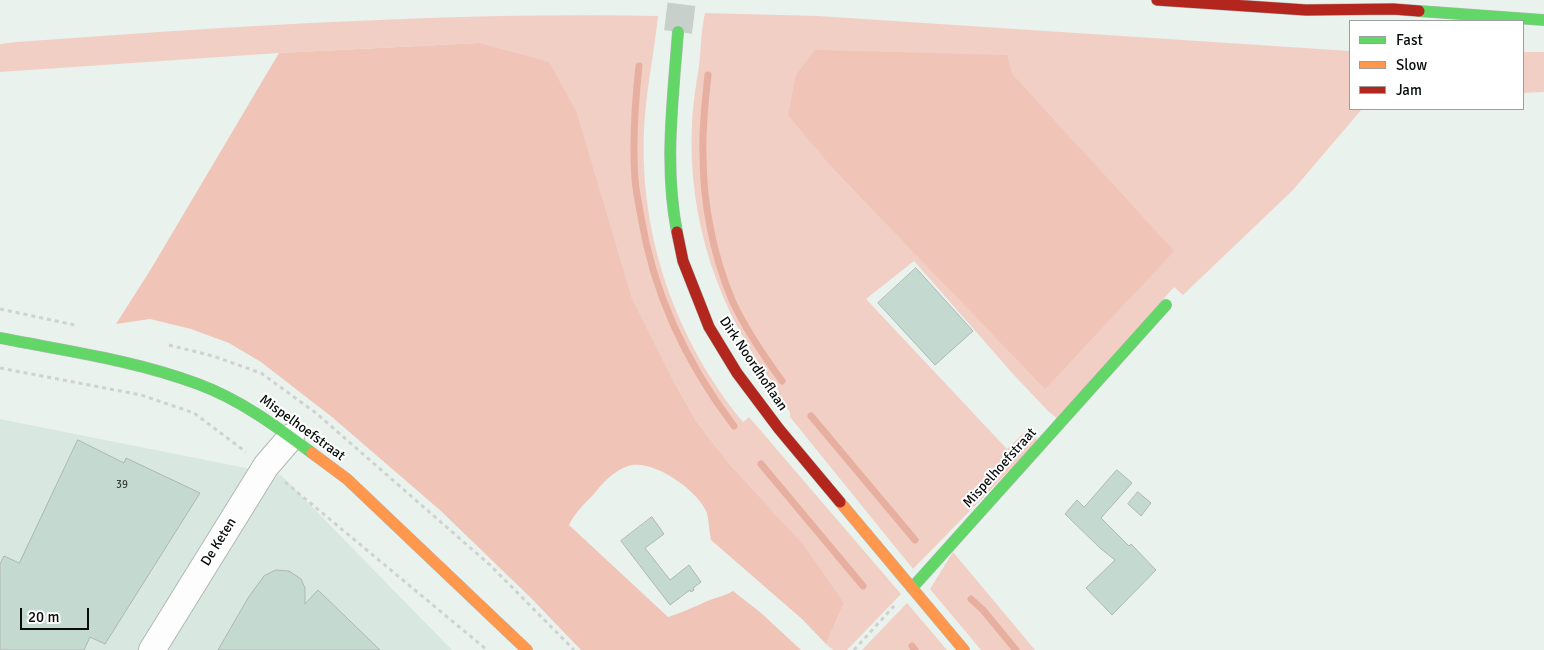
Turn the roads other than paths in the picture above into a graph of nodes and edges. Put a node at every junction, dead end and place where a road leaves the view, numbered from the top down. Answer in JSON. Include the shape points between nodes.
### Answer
{"nodes":[{"id":1,"x":1157,"y":0,"type":"edge"},
{"id":2,"x":1449,"y":2,"type":"dead end"},
{"id":3,"x":1393,"y":9,"type":"junction"},
{"id":4,"x":1544,"y":20,"type":"edge"},
{"id":5,"x":678,"y":32,"type":"tunnel mouth"},
{"id":6,"x":1166,"y":305,"type":"dead end"},
{"id":7,"x":0,"y":338,"type":"edge"},
{"id":8,"x":291,"y":437,"type":"junction"},
{"id":9,"x":912,"y":588,"type":"junction"},
{"id":10,"x":152,"y":650,"type":"edge"},
{"id":11,"x":527,"y":650,"type":"edge"},
{"id":12,"x":964,"y":650,"type":"edge"}],
"edges":[{"from":1,"to":3,"type":"main road","via":[[1306,10]]},
{"from":2,"to":3,"type":"main road"},
{"from":3,"to":4,"type":"main road"},
{"from":5,"to":9,"type":"main road","name":"Dirk Noordhoflaan","via":[[670,150],[673,210],[683,262],[709,327],[780,429]]},
{"from":6,"to":9,"type":"main road","name":"Mispelhoefstraat"},
{"from":7,"to":8,"type":"main road","name":"Mispelhoefstraat","via":[[149,367],[199,384],[244,405]]},
{"from":8,"to":10,"type":"street","name":"De Keten","via":[[266,466]]},
{"from":8,"to":11,"type":"main road","name":"Mispelhoefstraat","via":[[347,479]]},
{"from":9,"to":12,"type":"main road","name":"Dirk Noordhoflaan"}]}
